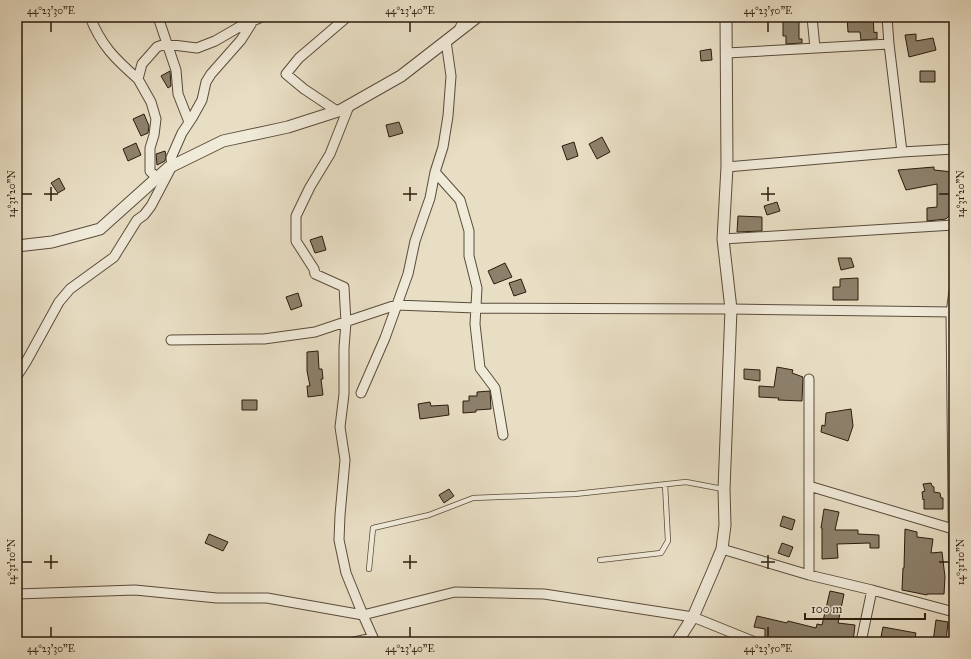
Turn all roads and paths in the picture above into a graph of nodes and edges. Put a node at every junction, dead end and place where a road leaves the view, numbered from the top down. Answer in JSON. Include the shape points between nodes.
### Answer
{"nodes":[{"id":1,"x":90,"y":17,"type":"edge"},
{"id":2,"x":158,"y":17,"type":"edge"},
{"id":3,"x":262,"y":17,"type":"edge"},
{"id":4,"x":347,"y":17,"type":"edge"},
{"id":5,"x":465,"y":17,"type":"edge"},
{"id":6,"x":477,"y":17,"type":"edge"},
{"id":7,"x":726,"y":17,"type":"edge"},
{"id":8,"x":812,"y":17,"type":"edge"},
{"id":9,"x":887,"y":17,"type":"edge"},
{"id":10,"x":253,"y":21,"type":"junction"},
{"id":11,"x":459,"y":30,"type":"junction"},
{"id":12,"x":446,"y":41,"type":"junction"},
{"id":13,"x":889,"y":44,"type":"junction"},
{"id":14,"x":167,"y":45,"type":"junction"},
{"id":15,"x":815,"y":48,"type":"junction"},
{"id":16,"x":727,"y":53,"type":"junction"},
{"id":17,"x":138,"y":79,"type":"junction"},
{"id":18,"x":349,"y":106,"type":"junction"},
{"id":19,"x":337,"y":111,"type":"junction"},
{"id":20,"x":189,"y":122,"type":"junction"},
{"id":21,"x":954,"y":149,"type":"edge"},
{"id":22,"x":902,"y":152,"type":"junction"},
{"id":23,"x":172,"y":166,"type":"junction"},
{"id":24,"x":727,"y":168,"type":"junction"},
{"id":25,"x":435,"y":172,"type":"junction"},
{"id":26,"x":157,"y":178,"type":"junction"},
{"id":27,"x":954,"y":225,"type":"edge"},
{"id":28,"x":723,"y":239,"type":"junction"},
{"id":29,"x":17,"y":246,"type":"edge"},
{"id":30,"x":954,"y":291,"type":"edge"},
{"id":31,"x":396,"y":305,"type":"junction"},
{"id":32,"x":476,"y":308,"type":"junction"},
{"id":33,"x":731,"y":309,"type":"junction"},
{"id":34,"x":953,"y":313,"type":"edge"},
{"id":35,"x":346,"y":322,"type":"junction"},
{"id":36,"x":170,"y":340,"type":"dead end"},
{"id":37,"x":17,"y":376,"type":"edge"},
{"id":38,"x":809,"y":379,"type":"dead end"},
{"id":39,"x":361,"y":393,"type":"dead end"},
{"id":40,"x":503,"y":435,"type":"dead end"},
{"id":41,"x":665,"y":484,"type":"junction"},
{"id":42,"x":809,"y":486,"type":"junction"},
{"id":43,"x":724,"y":489,"type":"junction"},
{"id":44,"x":953,"y":529,"type":"junction"},
{"id":45,"x":722,"y":549,"type":"junction"},
{"id":46,"x":600,"y":560,"type":"dead end"},
{"id":47,"x":369,"y":569,"type":"dead end"},
{"id":48,"x":808,"y":575,"type":"junction"},
{"id":49,"x":872,"y":590,"type":"junction"},
{"id":50,"x":954,"y":590,"type":"edge"},
{"id":51,"x":17,"y":594,"type":"edge"},
{"id":52,"x":954,"y":612,"type":"edge"},
{"id":53,"x":363,"y":615,"type":"junction"},
{"id":54,"x":693,"y":617,"type":"junction"},
{"id":55,"x":374,"y":640,"type":"edge"},
{"id":56,"x":354,"y":642,"type":"edge"},
{"id":57,"x":677,"y":642,"type":"edge"},
{"id":58,"x":755,"y":642,"type":"edge"},
{"id":59,"x":861,"y":642,"type":"edge"}],
"edges":[{"from":1,"to":17,"type":"street","via":[[102,43],[118,62]]},
{"from":2,"to":14,"type":"street"},
{"from":3,"to":10,"type":"street"},
{"from":4,"to":19,"type":"street","via":[[299,58],[286,74]]},
{"from":5,"to":11,"type":"street"},
{"from":6,"to":11,"type":"street"},
{"from":7,"to":16,"type":"street"},
{"from":8,"to":15,"type":"street"},
{"from":9,"to":13,"type":"street"},
{"from":10,"to":14,"type":"street","via":[[197,48]]},
{"from":10,"to":20,"type":"street","via":[[241,40],[211,74],[206,82],[202,100]]},
{"from":11,"to":12,"type":"street"},
{"from":12,"to":18,"type":"street","via":[[400,76]]},
{"from":12,"to":25,"type":"street","via":[[451,76],[448,116],[443,147]]},
{"from":13,"to":15,"type":"street"},
{"from":13,"to":22,"type":"street"},
{"from":14,"to":17,"type":"street","via":[[157,47],[149,55],[142,64]]},
{"from":14,"to":20,"type":"street","via":[[176,70],[178,94]]},
{"from":15,"to":16,"type":"street"},
{"from":16,"to":24,"type":"street"},
{"from":17,"to":26,"type":"street","via":[[151,102],[156,119],[150,148],[150,170]]},
{"from":18,"to":19,"type":"street"},
{"from":18,"to":35,"type":"street","via":[[330,154],[296,216],[296,241],[315,274],[344,287]]},
{"from":19,"to":23,"type":"street","via":[[288,127],[223,141]]},
{"from":20,"to":23,"type":"street","via":[[171,158]]},
{"from":21,"to":22,"type":"street"},
{"from":22,"to":24,"type":"street"},
{"from":23,"to":26,"type":"street"},
{"from":23,"to":37,"type":"street","via":[[150,206],[137,220],[114,257],[70,289],[59,302]]},
{"from":24,"to":28,"type":"street"},
{"from":25,"to":31,"type":"street","via":[[408,274]]},
{"from":25,"to":32,"type":"street","via":[[460,200],[462,206],[469,232],[469,256],[477,288]]},
{"from":26,"to":29,"type":"street","via":[[100,229],[52,242]]},
{"from":27,"to":28,"type":"street"},
{"from":28,"to":33,"type":"street"},
{"from":30,"to":34,"type":"street"},
{"from":31,"to":32,"type":"street"},
{"from":31,"to":35,"type":"street"},
{"from":31,"to":39,"type":"street"},
{"from":32,"to":33,"type":"street"},
{"from":32,"to":40,"type":"street","via":[[475,324],[480,368],[495,388]]},
{"from":33,"to":34,"type":"street"},
{"from":33,"to":43,"type":"street"},
{"from":34,"to":44,"type":"street"},
{"from":35,"to":36,"type":"street","via":[[315,332],[264,339]]},
{"from":35,"to":53,"type":"street","via":[[344,394],[340,427],[345,460],[339,540],[346,573]]},
{"from":38,"to":42,"type":"street"},
{"from":41,"to":43,"type":"lane","via":[[686,482]]},
{"from":41,"to":46,"type":"lane","via":[[668,541],[661,553]]},
{"from":41,"to":47,"type":"lane","via":[[575,494],[473,498],[429,515],[373,528]]},
{"from":42,"to":44,"type":"street"},
{"from":42,"to":48,"type":"street"},
{"from":43,"to":45,"type":"street","via":[[725,525]]},
{"from":44,"to":50,"type":"street"},
{"from":45,"to":48,"type":"street"},
{"from":45,"to":54,"type":"street"},
{"from":48,"to":49,"type":"street"},
{"from":49,"to":52,"type":"street"},
{"from":49,"to":59,"type":"street"},
{"from":51,"to":53,"type":"street","via":[[134,590],[217,598],[267,598]]},
{"from":53,"to":54,"type":"street","via":[[455,592],[544,594]]},
{"from":53,"to":55,"type":"street"},
{"from":54,"to":57,"type":"street"},
{"from":54,"to":58,"type":"street"},
{"from":55,"to":56,"type":"street"}]}
